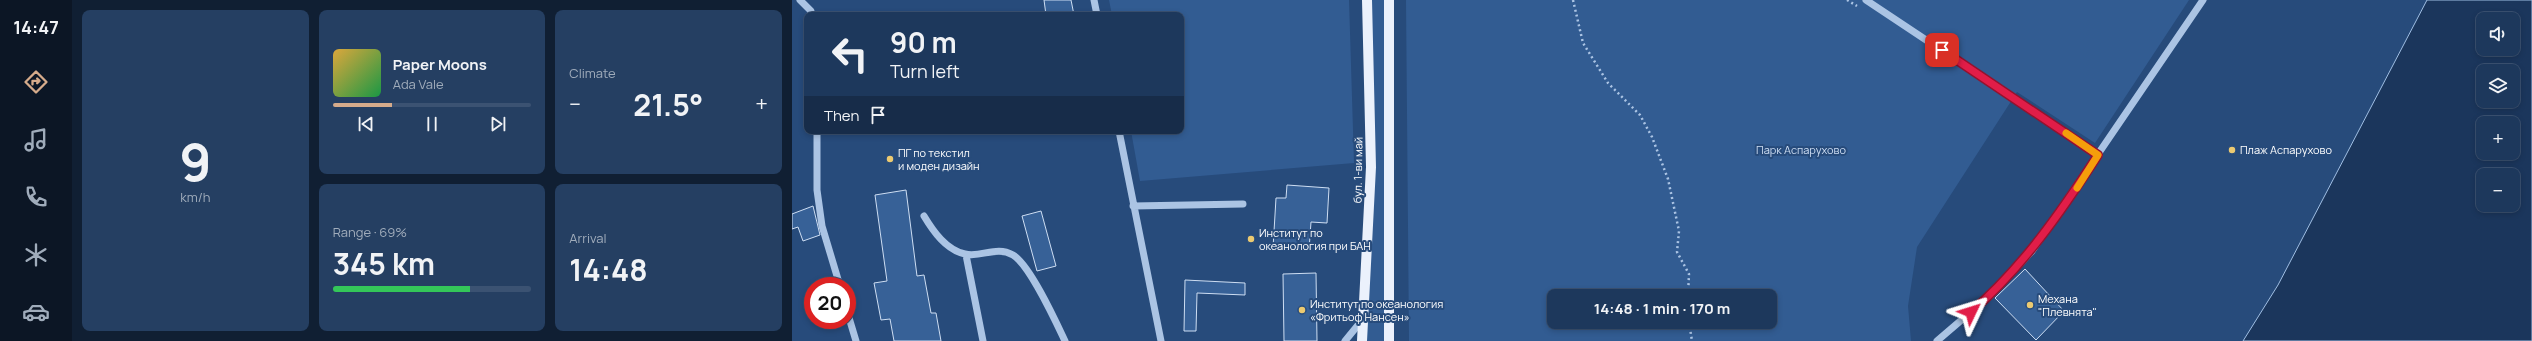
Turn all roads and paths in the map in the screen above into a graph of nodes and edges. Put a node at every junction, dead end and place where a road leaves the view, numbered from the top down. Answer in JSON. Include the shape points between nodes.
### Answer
{"nodes":[{"id":1,"x":800,"y":0,"type":"edge"},
{"id":2,"x":1094,"y":0,"type":"edge"},
{"id":3,"x":1367,"y":0,"type":"edge"},
{"id":4,"x":1389,"y":0,"type":"edge"},
{"id":5,"x":1573,"y":0,"type":"edge"},
{"id":6,"x":1866,"y":0,"type":"edge"},
{"id":7,"x":2203,"y":0,"type":"edge"},
{"id":8,"x":811,"y":12,"type":"edge"},
{"id":9,"x":1096,"y":12,"type":"edge"},
{"id":10,"x":817,"y":134,"type":"edge"},
{"id":11,"x":1120,"y":134,"type":"edge"},
{"id":12,"x":2098,"y":155,"type":"junction"},
{"id":13,"x":1243,"y":204,"type":"dead end"},
{"id":14,"x":1133,"y":206,"type":"junction"},
{"id":15,"x":924,"y":216,"type":"dead end"},
{"id":16,"x":966,"y":254,"type":"junction"},
{"id":17,"x":837,"y":277,"type":"edge"},
{"id":18,"x":1688,"y":289,"type":"edge"},
{"id":19,"x":1363,"y":319,"type":"junction"},
{"id":20,"x":852,"y":329,"type":"edge"},
{"id":21,"x":1690,"y":329,"type":"edge"},
{"id":22,"x":856,"y":341,"type":"edge"},
{"id":23,"x":983,"y":341,"type":"edge"},
{"id":24,"x":1065,"y":341,"type":"edge"},
{"id":25,"x":1161,"y":341,"type":"edge"},
{"id":26,"x":1345,"y":341,"type":"edge"},
{"id":27,"x":1362,"y":341,"type":"edge"},
{"id":28,"x":1389,"y":341,"type":"edge"},
{"id":29,"x":1692,"y":341,"type":"edge"},
{"id":30,"x":1937,"y":341,"type":"edge"}],
"edges":[{"from":1,"to":8,"type":"lane"},
{"from":2,"to":9,"type":"lane"},
{"from":3,"to":19,"type":"main road","name":"бул. 1-ви май","via":[[1371,167]]},
{"from":4,"to":28,"type":"main road"},
{"from":5,"to":18,"type":"path","via":[[1583,43],[1608,83],[1640,115],[1652,137],[1668,179],[1679,231],[1677,252],[1689,274]]},
{"from":6,"to":12,"type":"lane"},
{"from":7,"to":12,"type":"lane"},
{"from":10,"to":17,"type":"lane","via":[[817,190],[822,226]]},
{"from":11,"to":14,"type":"lane"},
{"from":12,"to":30,"type":"lane","via":[[2032,251],[1994,293]]},
{"from":13,"to":14,"type":"lane"},
{"from":14,"to":25,"type":"lane"},
{"from":15,"to":16,"type":"lane","via":[[943,242]]},
{"from":16,"to":23,"type":"lane"},
{"from":16,"to":24,"type":"lane","via":[[997,250],[1013,254],[1024,265]]},
{"from":19,"to":26,"type":"lane"},
{"from":19,"to":27,"type":"main road","name":"бул. 1-ви май"},
{"from":20,"to":22,"type":"lane"},
{"from":21,"to":29,"type":"path"}]}
